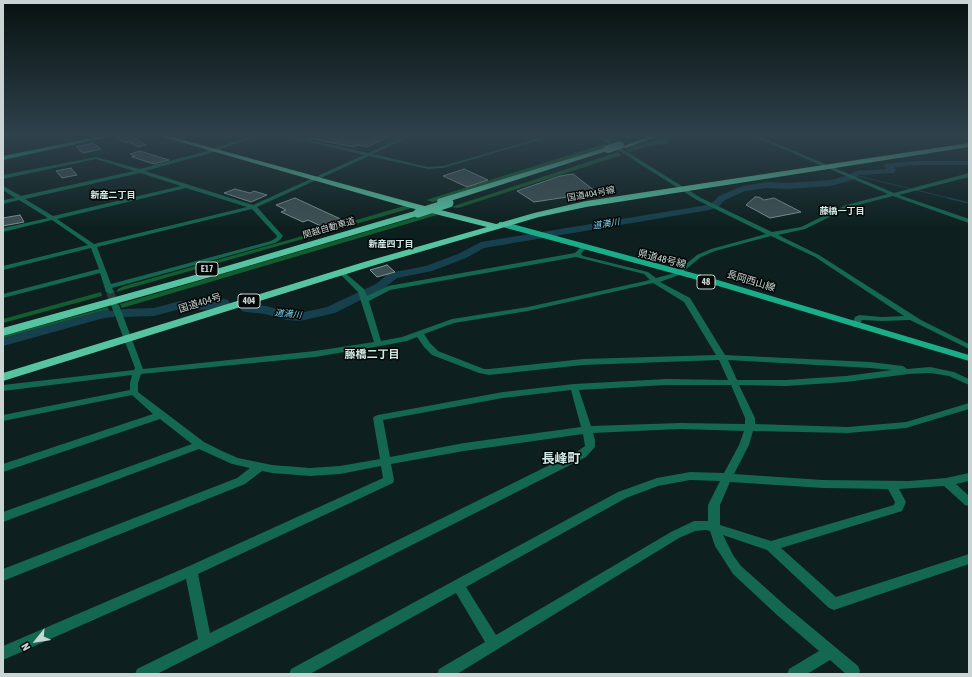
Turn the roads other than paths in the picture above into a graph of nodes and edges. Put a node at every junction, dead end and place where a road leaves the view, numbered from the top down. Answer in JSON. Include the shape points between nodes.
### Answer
{"nodes":[{"id":1,"x":54,"y":167,"type":"edge"},
{"id":2,"x":125,"y":167,"type":"edge"},
{"id":3,"x":155,"y":167,"type":"edge"},
{"id":4,"x":280,"y":167,"type":"edge"},
{"id":5,"x":342,"y":167,"type":"edge"},
{"id":6,"x":416,"y":167,"type":"edge"},
{"id":7,"x":443,"y":167,"type":"edge"},
{"id":8,"x":557,"y":167,"type":"edge"},
{"id":9,"x":647,"y":167,"type":"edge"},
{"id":10,"x":824,"y":167,"type":"edge"},
{"id":11,"x":836,"y":167,"type":"edge"},
{"id":12,"x":827,"y":168,"type":"junction"},
{"id":13,"x":140,"y":171,"type":"junction"},
{"id":14,"x":969,"y":175,"type":"edge"},
{"id":15,"x":3,"y":177,"type":"edge"},
{"id":16,"x":318,"y":177,"type":"junction"},
{"id":17,"x":187,"y":186,"type":"junction"},
{"id":18,"x":3,"y":188,"type":"edge"},
{"id":19,"x":682,"y":189,"type":"junction"},
{"id":20,"x":891,"y":195,"type":"junction"},
{"id":21,"x":21,"y":198,"type":"junction"},
{"id":22,"x":3,"y":202,"type":"edge"},
{"id":23,"x":253,"y":207,"type":"junction"},
{"id":24,"x":415,"y":212,"type":"junction"},
{"id":25,"x":452,"y":215,"type":"junction"},
{"id":26,"x":54,"y":219,"type":"junction"},
{"id":27,"x":969,"y":221,"type":"edge"},
{"id":28,"x":499,"y":225,"type":"junction"},
{"id":29,"x":3,"y":230,"type":"edge"},
{"id":30,"x":772,"y":234,"type":"junction"},
{"id":31,"x":444,"y":242,"type":"junction"},
{"id":32,"x":93,"y":246,"type":"junction"},
{"id":33,"x":579,"y":252,"type":"junction"},
{"id":34,"x":3,"y":268,"type":"edge"},
{"id":35,"x":102,"y":270,"type":"junction"},
{"id":36,"x":342,"y":273,"type":"junction"},
{"id":37,"x":678,"y":273,"type":"junction"},
{"id":38,"x":654,"y":281,"type":"junction"},
{"id":39,"x":3,"y":296,"type":"edge"},
{"id":40,"x":366,"y":300,"type":"junction"},
{"id":41,"x":115,"y":305,"type":"tunnel mouth"},
{"id":42,"x":911,"y":318,"type":"junction"},
{"id":43,"x":856,"y":325,"type":"junction"},
{"id":44,"x":3,"y":326,"type":"edge"},
{"id":45,"x":3,"y":332,"type":"edge"},
{"id":46,"x":419,"y":333,"type":"junction"},
{"id":47,"x":127,"y":339,"type":"junction"},
{"id":48,"x":915,"y":343,"type":"junction"},
{"id":49,"x":378,"y":344,"type":"junction"},
{"id":50,"x":969,"y":347,"type":"edge"},
{"id":51,"x":722,"y":357,"type":"junction"},
{"id":52,"x":969,"y":358,"type":"edge"},
{"id":53,"x":909,"y":371,"type":"junction"},
{"id":54,"x":138,"y":372,"type":"junction"},
{"id":55,"x":3,"y":377,"type":"edge"},
{"id":56,"x":969,"y":382,"type":"edge"},
{"id":57,"x":735,"y":383,"type":"junction"},
{"id":58,"x":574,"y":387,"type":"junction"},
{"id":59,"x":3,"y":388,"type":"edge"},
{"id":60,"x":134,"y":392,"type":"junction"},
{"id":61,"x":969,"y":406,"type":"edge"},
{"id":62,"x":160,"y":415,"type":"junction"},
{"id":63,"x":3,"y":418,"type":"edge"},
{"id":64,"x":750,"y":426,"type":"junction"},
{"id":65,"x":588,"y":430,"type":"junction"},
{"id":66,"x":200,"y":445,"type":"junction"},
{"id":67,"x":386,"y":463,"type":"junction"},
{"id":68,"x":258,"y":467,"type":"junction"},
{"id":69,"x":3,"y":468,"type":"edge"},
{"id":70,"x":969,"y":477,"type":"edge"},
{"id":71,"x":726,"y":478,"type":"junction"},
{"id":72,"x":946,"y":482,"type":"junction"},
{"id":73,"x":891,"y":485,"type":"junction"},
{"id":74,"x":969,"y":502,"type":"edge"},
{"id":75,"x":3,"y":517,"type":"edge"},
{"id":76,"x":714,"y":527,"type":"junction"},
{"id":77,"x":771,"y":546,"type":"junction"},
{"id":78,"x":969,"y":559,"type":"edge"},
{"id":79,"x":191,"y":570,"type":"junction"},
{"id":80,"x":3,"y":574,"type":"edge"},
{"id":81,"x":458,"y":585,"type":"junction"},
{"id":82,"x":205,"y":643,"type":"junction"},
{"id":83,"x":494,"y":644,"type":"junction"},
{"id":84,"x":830,"y":652,"type":"junction"},
{"id":85,"x":3,"y":653,"type":"edge"},
{"id":86,"x":853,"y":671,"type":"dead end"},
{"id":87,"x":142,"y":674,"type":"edge"},
{"id":88,"x":296,"y":674,"type":"edge"},
{"id":89,"x":444,"y":674,"type":"edge"},
{"id":90,"x":794,"y":674,"type":"edge"}],
"edges":[{"from":1,"to":15,"type":"street"},
{"from":2,"to":13,"type":"street"},
{"from":3,"to":13,"type":"street"},
{"from":4,"to":16,"type":"highway","name":"国道404号線","number":"404"},
{"from":5,"to":16,"type":"street"},
{"from":6,"to":7,"type":"street"},
{"from":8,"to":24,"type":"highway","name":"関越自動車道","number":"E17","bridge":true},
{"from":9,"to":19,"type":"street"},
{"from":10,"to":12,"type":"street"},
{"from":11,"to":12,"type":"highway","name":"国道404号線","number":"404"},
{"from":12,"to":19,"type":"highway","name":"国道404号線","number":"404"},
{"from":12,"to":20,"type":"street"},
{"from":13,"to":17,"type":"street"},
{"from":13,"to":21,"type":"street"},
{"from":14,"to":20,"type":"street"},
{"from":16,"to":23,"type":"street"},
{"from":16,"to":25,"type":"highway","name":"国道404号線","number":"404"},
{"from":16,"to":28,"type":"highway","name":"国道404号線","number":"404"},
{"from":17,"to":23,"type":"street"},
{"from":17,"to":26,"type":"street"},
{"from":18,"to":21,"type":"street"},
{"from":19,"to":28,"type":"highway","name":"国道404号線","number":"404","via":[[586,204]]},
{"from":19,"to":30,"type":"street"},
{"from":20,"to":27,"type":"street"},
{"from":20,"to":30,"type":"street","via":[[848,206],[803,228]]},
{"from":21,"to":22,"type":"street"},
{"from":21,"to":26,"type":"street"},
{"from":23,"to":32,"type":"street"},
{"from":23,"to":35,"type":"street","via":[[278,233],[278,239],[110,290]]},
{"from":24,"to":44,"type":"highway","name":"関越自動車道","number":"E17"},
{"from":24,"to":45,"type":"highway","name":"関越自動車道","number":"E17","via":[[217,272]]},
{"from":25,"to":28,"type":"highway","name":"国道404号線","number":"404"},
{"from":25,"to":31,"type":"highway","via":[[462,220],[466,227],[462,233]]},
{"from":26,"to":29,"type":"street"},
{"from":26,"to":32,"type":"street"},
{"from":28,"to":31,"type":"highway","name":"国道404号","number":"404"},
{"from":28,"to":33,"type":"main road","name":"県道48号線","number":"48"},
{"from":28,"to":37,"type":"main road","name":"長岡西山線","number":"48"},
{"from":30,"to":37,"type":"street","via":[[704,254]]},
{"from":30,"to":42,"type":"street","via":[[826,262]]},
{"from":31,"to":36,"type":"highway","name":"国道404号","number":"404"},
{"from":32,"to":34,"type":"street"},
{"from":32,"to":35,"type":"street"},
{"from":33,"to":37,"type":"main road","name":"県道48号線","number":"48"},
{"from":33,"to":38,"type":"street","via":[[642,271]]},
{"from":33,"to":40,"type":"street","via":[[388,288]]},
{"from":35,"to":39,"type":"street"},
{"from":36,"to":40,"type":"street","via":[[361,291]]},
{"from":36,"to":47,"type":"highway","name":"国道404号","number":"404"},
{"from":37,"to":38,"type":"street"},
{"from":37,"to":43,"type":"main road","name":"長岡西山線","number":"48"},
{"from":37,"to":48,"type":"main road","name":"県道48号線","number":"48","via":[[853,327]]},
{"from":38,"to":46,"type":"street","via":[[528,309],[452,321]]},
{"from":38,"to":51,"type":"street","via":[[687,300]]},
{"from":40,"to":49,"type":"street"},
{"from":41,"to":47,"type":"street"},
{"from":42,"to":43,"type":"street","via":[[859,317]]},
{"from":42,"to":50,"type":"street"},
{"from":43,"to":48,"type":"main road","name":"長岡西山線","number":"48"},
{"from":46,"to":49,"type":"street"},
{"from":46,"to":51,"type":"street","via":[[435,353],[489,372],[583,362]]},
{"from":47,"to":54,"type":"street","via":[[139,368]]},
{"from":47,"to":55,"type":"highway","name":"国道404号","number":"404"},
{"from":48,"to":52,"type":"main road","name":"長岡西山線","number":"48"},
{"from":49,"to":54,"type":"street","via":[[315,354]]},
{"from":51,"to":53,"type":"street","via":[[870,365]]},
{"from":51,"to":57,"type":"street"},
{"from":53,"to":56,"type":"street","via":[[941,372]]},
{"from":53,"to":57,"type":"street","via":[[846,379]]},
{"from":54,"to":59,"type":"street"},
{"from":54,"to":60,"type":"street"},
{"from":57,"to":58,"type":"street","via":[[666,382]]},
{"from":57,"to":64,"type":"street","via":[[750,418]]},
{"from":58,"to":65,"type":"street"},
{"from":58,"to":67,"type":"street","via":[[503,395],[378,418]]},
{"from":60,"to":62,"type":"street"},
{"from":60,"to":63,"type":"street"},
{"from":61,"to":64,"type":"street","via":[[906,425],[848,430]]},
{"from":62,"to":66,"type":"street"},
{"from":62,"to":69,"type":"street"},
{"from":64,"to":65,"type":"street"},
{"from":64,"to":71,"type":"street","via":[[744,445]]},
{"from":65,"to":67,"type":"street","via":[[464,447]]},
{"from":65,"to":82,"type":"street","via":[[590,447],[582,454]]},
{"from":66,"to":68,"type":"street","via":[[218,454]]},
{"from":66,"to":75,"type":"street"},
{"from":67,"to":68,"type":"street","via":[[324,471],[290,471]]},
{"from":67,"to":79,"type":"street","via":[[389,480]]},
{"from":68,"to":80,"type":"street","via":[[241,481]]},
{"from":70,"to":72,"type":"street"},
{"from":71,"to":73,"type":"street"},
{"from":71,"to":76,"type":"street","via":[[714,505]]},
{"from":71,"to":81,"type":"street","via":[[684,477],[638,488]]},
{"from":72,"to":73,"type":"street"},
{"from":72,"to":74,"type":"street"},
{"from":73,"to":77,"type":"street","via":[[901,502],[898,508]]},
{"from":76,"to":77,"type":"street"},
{"from":76,"to":83,"type":"street","via":[[701,525],[675,534]]},
{"from":76,"to":84,"type":"street","via":[[719,542],[737,570]]},
{"from":77,"to":78,"type":"street","via":[[834,604]]},
{"from":79,"to":82,"type":"street"},
{"from":79,"to":85,"type":"street"},
{"from":81,"to":83,"type":"street"},
{"from":81,"to":88,"type":"street"},
{"from":82,"to":87,"type":"street"},
{"from":83,"to":89,"type":"street"},
{"from":84,"to":86,"type":"street"},
{"from":84,"to":90,"type":"street"}]}
